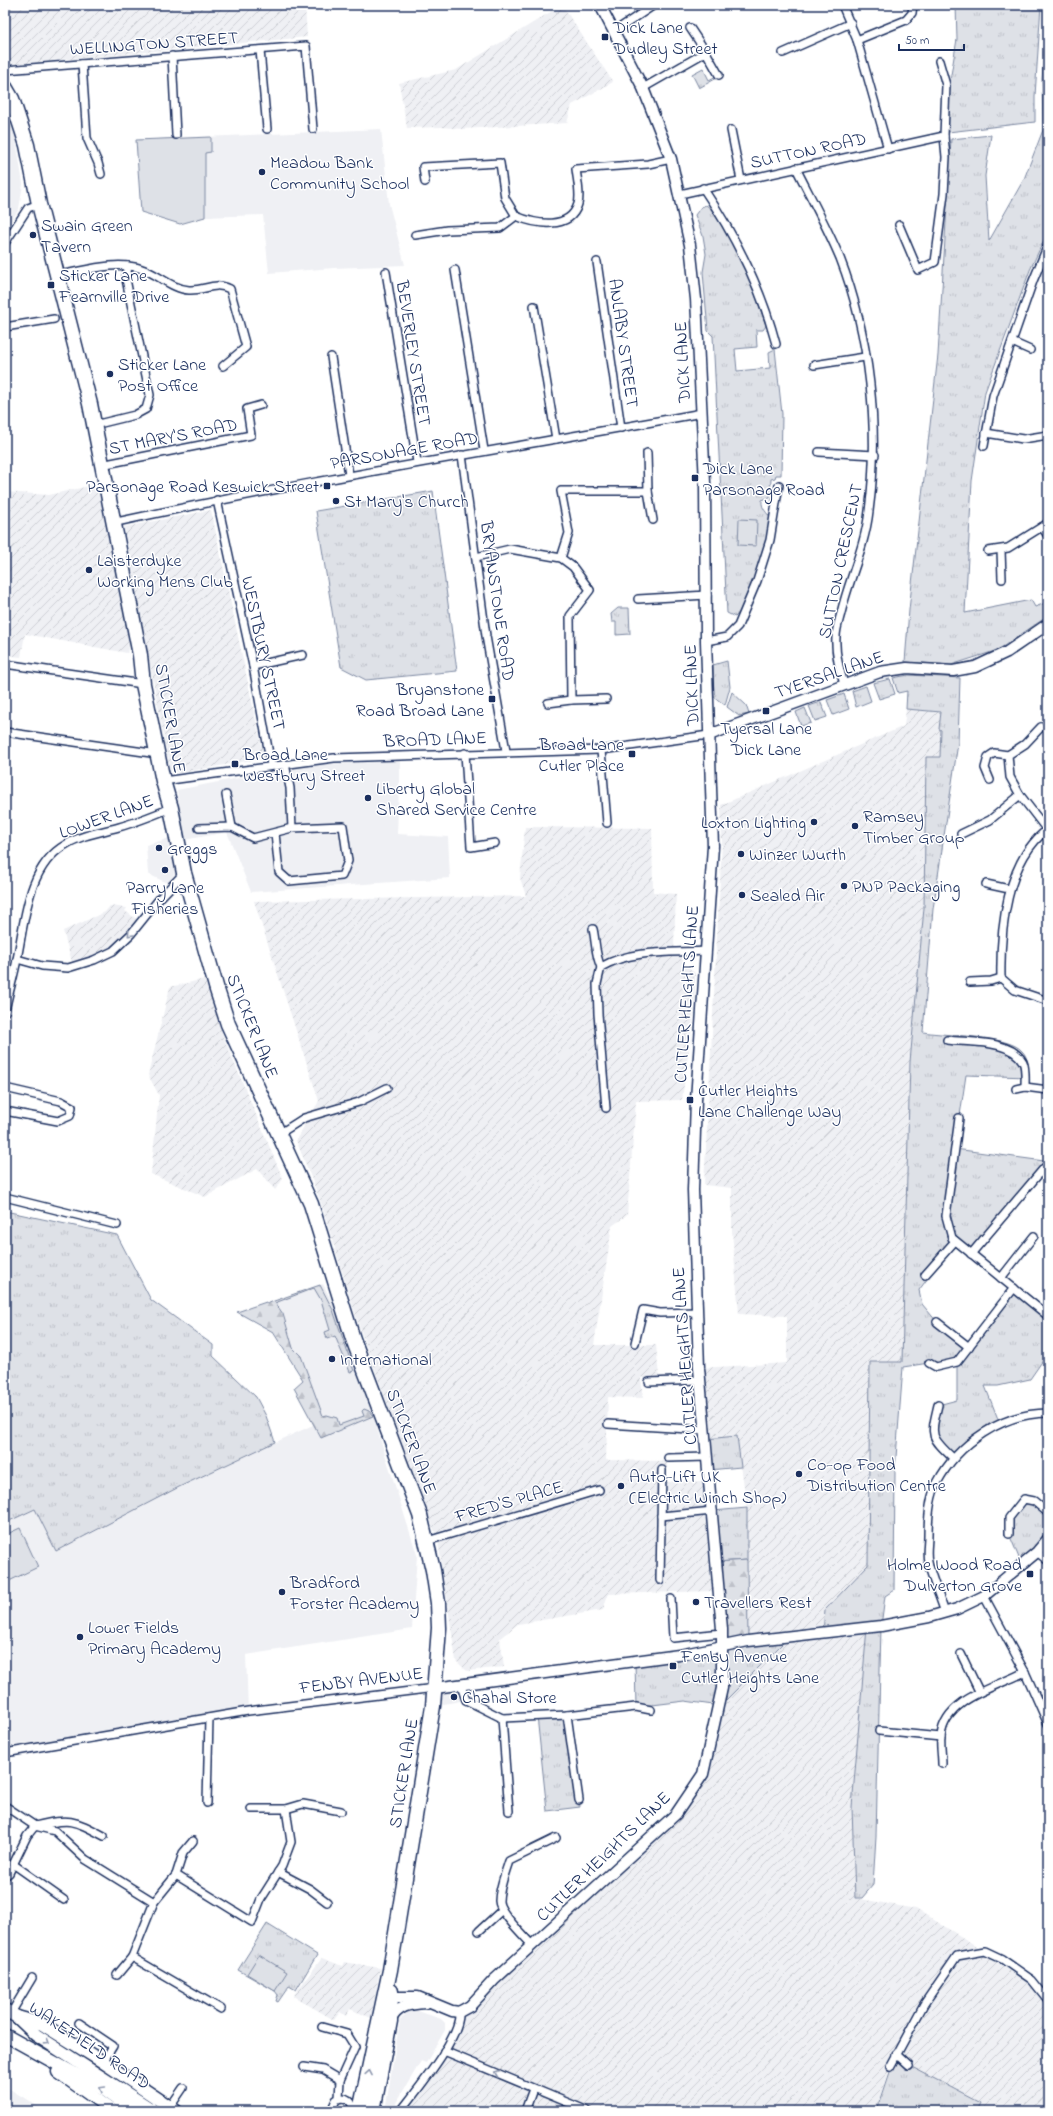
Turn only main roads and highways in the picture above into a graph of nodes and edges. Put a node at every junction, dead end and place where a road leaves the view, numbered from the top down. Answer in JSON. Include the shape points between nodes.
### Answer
{"nodes":[{"id":1,"x":5,"y":87,"type":"edge"},
{"id":2,"x":387,"y":1997,"type":"junction"},
{"id":3,"x":11,"y":2013,"type":"edge"},
{"id":4,"x":10,"y":2038,"type":"edge"},
{"id":5,"x":173,"y":2109,"type":"edge"},
{"id":6,"x":113,"y":2111,"type":"edge"},
{"id":7,"x":134,"y":2111,"type":"edge"},
{"id":8,"x":154,"y":2111,"type":"edge"},
{"id":9,"x":360,"y":2111,"type":"edge"},
{"id":10,"x":374,"y":2111,"type":"edge"}],
"edges":[{"from":1,"to":2,"type":"highway","name":"STICKER LANE","via":[[12,99],[28,145],[39,204],[94,425],[140,655],[143,684],[162,781],[171,808],[184,873],[228,1024],[311,1204],[353,1339],[420,1515],[427,1541],[438,1603],[436,1688]]},
{"from":9,"to":2,"type":"highway","name":"STICKER LANE","one_way":true},
{"from":2,"to":10,"type":"highway","name":"STICKER LANE","via":[[390,2021]]},
{"from":3,"to":5,"type":"main road","via":[[42,2024]]},
{"from":3,"to":8,"type":"main road","name":"WAKEFIELD ROAD","one_way":true,"via":[[36,2035]]},
{"from":4,"to":6,"type":"main road"},
{"from":7,"to":4,"type":"main road","name":"WAKEFIELD ROAD","one_way":true,"via":[[106,2091]]}]}
